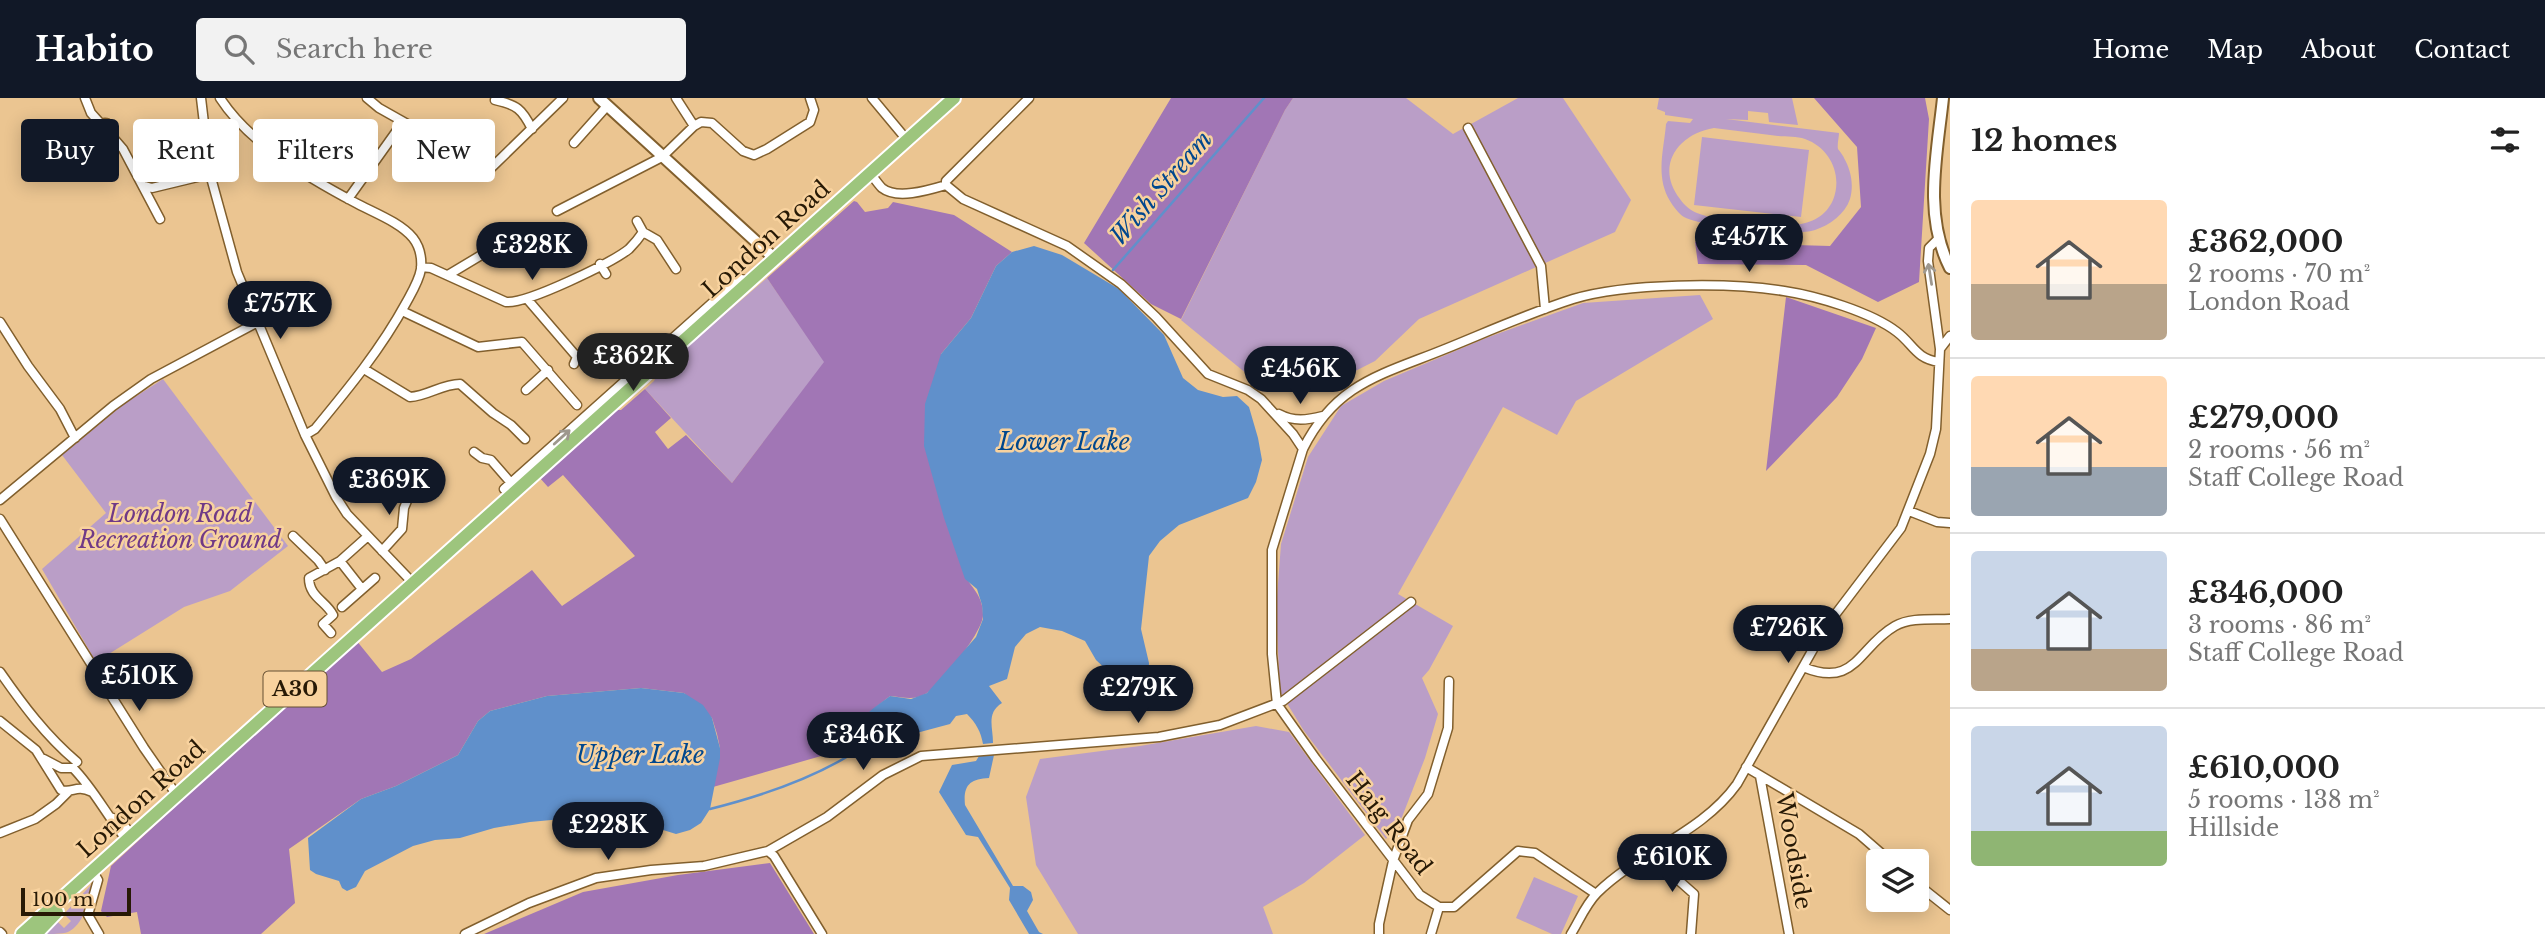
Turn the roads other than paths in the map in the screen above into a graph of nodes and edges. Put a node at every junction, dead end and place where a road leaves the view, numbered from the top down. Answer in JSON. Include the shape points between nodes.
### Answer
{"nodes":[{"id":1,"x":85,"y":98,"type":"edge"},
{"id":2,"x":201,"y":98,"type":"edge"},
{"id":3,"x":220,"y":98,"type":"edge"},
{"id":4,"x":367,"y":98,"type":"edge"},
{"id":5,"x":563,"y":98,"type":"edge"},
{"id":6,"x":676,"y":98,"type":"edge"},
{"id":7,"x":810,"y":98,"type":"edge"},
{"id":8,"x":872,"y":98,"type":"edge"},
{"id":9,"x":954,"y":98,"type":"edge"},
{"id":10,"x":1029,"y":98,"type":"edge"},
{"id":11,"x":1943,"y":98,"type":"edge"},
{"id":12,"x":495,"y":100,"type":"dead end"},
{"id":13,"x":603,"y":102,"type":"edge"},
{"id":14,"x":203,"y":119,"type":"edge"},
{"id":15,"x":398,"y":119,"type":"edge"},
{"id":16,"x":694,"y":125,"type":"junction"},
{"id":17,"x":1468,"y":128,"type":"dead end"},
{"id":18,"x":532,"y":129,"type":"junction"},
{"id":19,"x":1945,"y":134,"type":"edge"},
{"id":20,"x":392,"y":138,"type":"edge"},
{"id":21,"x":907,"y":140,"type":"junction"},
{"id":22,"x":574,"y":143,"type":"dead end"},
{"id":23,"x":662,"y":157,"type":"junction"},
{"id":24,"x":495,"y":164,"type":"edge"},
{"id":25,"x":871,"y":174,"type":"junction"},
{"id":26,"x":177,"y":182,"type":"edge"},
{"id":27,"x":212,"y":182,"type":"edge"},
{"id":28,"x":946,"y":185,"type":"junction"},
{"id":29,"x":145,"y":186,"type":"junction"},
{"id":30,"x":348,"y":200,"type":"junction"},
{"id":31,"x":557,"y":211,"type":"dead end"},
{"id":32,"x":160,"y":219,"type":"dead end"},
{"id":33,"x":637,"y":221,"type":"dead end"},
{"id":34,"x":643,"y":232,"type":"junction"},
{"id":35,"x":1938,"y":239,"type":"junction"},
{"id":36,"x":503,"y":242,"type":"dead end"},
{"id":37,"x":774,"y":258,"type":"junction"},
{"id":38,"x":600,"y":264,"type":"junction"},
{"id":39,"x":421,"y":267,"type":"junction"},
{"id":40,"x":1950,"y":268,"type":"edge"},
{"id":41,"x":676,"y":269,"type":"dead end"},
{"id":42,"x":606,"y":274,"type":"dead end"},
{"id":43,"x":448,"y":275,"type":"junction"},
{"id":44,"x":528,"y":300,"type":"junction"},
{"id":45,"x":1545,"y":309,"type":"junction"},
{"id":46,"x":402,"y":311,"type":"junction"},
{"id":47,"x":0,"y":322,"type":"edge"},
{"id":48,"x":256,"y":323,"type":"junction"},
{"id":49,"x":1950,"y":336,"type":"edge"},
{"id":50,"x":1941,"y":349,"type":"junction"},
{"id":51,"x":578,"y":357,"type":"dead end"},
{"id":52,"x":1939,"y":362,"type":"junction"},
{"id":53,"x":364,"y":369,"type":"junction"},
{"id":54,"x":548,"y":370,"type":"junction"},
{"id":55,"x":526,"y":390,"type":"dead end"},
{"id":56,"x":577,"y":405,"type":"dead end"},
{"id":57,"x":1274,"y":411,"type":"junction"},
{"id":58,"x":1323,"y":416,"type":"junction"},
{"id":59,"x":527,"y":425,"type":"dead end"},
{"id":60,"x":518,"y":432,"type":"junction"},
{"id":61,"x":304,"y":435,"type":"junction"},
{"id":62,"x":75,"y":438,"type":"junction"},
{"id":63,"x":525,"y":439,"type":"dead end"},
{"id":64,"x":1303,"y":449,"type":"junction"},
{"id":65,"x":474,"y":452,"type":"dead end"},
{"id":66,"x":510,"y":488,"type":"junction"},
{"id":67,"x":409,"y":496,"type":"dead end"},
{"id":68,"x":0,"y":500,"type":"edge"},
{"id":69,"x":1909,"y":511,"type":"junction"},
{"id":70,"x":0,"y":519,"type":"edge"},
{"id":71,"x":1950,"y":523,"type":"edge"},
{"id":72,"x":293,"y":536,"type":"dead end"},
{"id":73,"x":368,"y":536,"type":"junction"},
{"id":74,"x":382,"y":551,"type":"junction"},
{"id":75,"x":341,"y":561,"type":"junction"},
{"id":76,"x":325,"y":570,"type":"junction"},
{"id":77,"x":375,"y":578,"type":"dead end"},
{"id":78,"x":413,"y":583,"type":"junction"},
{"id":79,"x":362,"y":589,"type":"junction"},
{"id":80,"x":1411,"y":602,"type":"dead end"},
{"id":81,"x":342,"y":607,"type":"dead end"},
{"id":82,"x":1950,"y":619,"type":"edge"},
{"id":83,"x":331,"y":633,"type":"dead end"},
{"id":84,"x":1803,"y":667,"type":"junction"},
{"id":85,"x":0,"y":672,"type":"edge"},
{"id":86,"x":1449,"y":681,"type":"dead end"},
{"id":87,"x":1277,"y":704,"type":"junction"},
{"id":88,"x":0,"y":721,"type":"edge"},
{"id":89,"x":42,"y":757,"type":"junction"},
{"id":90,"x":77,"y":762,"type":"dead end"},
{"id":91,"x":1746,"y":767,"type":"junction"},
{"id":92,"x":61,"y":768,"type":"junction"},
{"id":93,"x":78,"y":776,"type":"junction"},
{"id":94,"x":1760,"y":776,"type":"junction"},
{"id":95,"x":56,"y":783,"type":"junction"},
{"id":96,"x":72,"y":789,"type":"junction"},
{"id":97,"x":92,"y":792,"type":"junction"},
{"id":98,"x":176,"y":794,"type":"junction"},
{"id":99,"x":51,"y":807,"type":"junction"},
{"id":100,"x":0,"y":832,"type":"edge"},
{"id":101,"x":129,"y":836,"type":"junction"},
{"id":102,"x":1877,"y":849,"type":"edge"},
{"id":103,"x":768,"y":851,"type":"junction"},
{"id":104,"x":1650,"y":855,"type":"junction"},
{"id":105,"x":1393,"y":861,"type":"junction"},
{"id":106,"x":92,"y":870,"type":"junction"},
{"id":107,"x":74,"y":887,"type":"junction"},
{"id":108,"x":1929,"y":893,"type":"edge"},
{"id":109,"x":1596,"y":894,"type":"junction"},
{"id":110,"x":1439,"y":907,"type":"junction"},
{"id":111,"x":1950,"y":910,"type":"edge"},
{"id":112,"x":22,"y":934,"type":"edge"},
{"id":113,"x":36,"y":934,"type":"edge"},
{"id":114,"x":99,"y":934,"type":"edge"},
{"id":115,"x":465,"y":934,"type":"edge"},
{"id":116,"x":822,"y":934,"type":"edge"},
{"id":117,"x":1379,"y":934,"type":"edge"},
{"id":118,"x":1431,"y":934,"type":"edge"},
{"id":119,"x":1571,"y":934,"type":"edge"},
{"id":120,"x":1691,"y":934,"type":"edge"},
{"id":121,"x":1789,"y":934,"type":"edge"}],
"edges":[{"from":1,"to":29,"type":"street","via":[[101,124],[111,125],[110,134]]},
{"from":2,"to":14,"type":"street"},
{"from":3,"to":30,"type":"street","via":[[252,135]]},
{"from":4,"to":15,"type":"street"},
{"from":5,"to":18,"type":"street"},
{"from":6,"to":16,"type":"street"},
{"from":7,"to":16,"type":"street","via":[[814,110],[810,122],[759,154],[743,151],[712,123]]},
{"from":8,"to":21,"type":"street"},
{"from":9,"to":21,"type":"main road","name":"London Road","number":"A30"},
{"from":10,"to":28,"type":"street"},
{"from":11,"to":19,"type":"main road"},
{"from":12,"to":18,"type":"street","via":[[523,112]]},
{"from":13,"to":22,"type":"street"},
{"from":13,"to":23,"type":"main road"},
{"from":16,"to":23,"type":"street"},
{"from":17,"to":45,"type":"street","via":[[1541,265]]},
{"from":18,"to":24,"type":"street"},
{"from":19,"to":35,"type":"main road","via":[[1933,209]]},
{"from":20,"to":30,"type":"street"},
{"from":21,"to":25,"type":"main road","name":"London Road","number":"A30"},
{"from":23,"to":31,"type":"street"},
{"from":23,"to":37,"type":"main road"},
{"from":25,"to":28,"type":"street","via":[[891,192]]},
{"from":25,"to":37,"type":"main road","name":"London Road","number":"A30"},
{"from":26,"to":29,"type":"street"},
{"from":27,"to":48,"type":"street"},
{"from":28,"to":57,"type":"street","via":[[963,200],[1078,253],[1121,284],[1208,374],[1248,390]]},
{"from":29,"to":32,"type":"street"},
{"from":30,"to":39,"type":"street","via":[[410,235],[419,249]]},
{"from":33,"to":34,"type":"street"},
{"from":34,"to":38,"type":"street","via":[[628,249]]},
{"from":34,"to":41,"type":"street","via":[[657,240]]},
{"from":35,"to":40,"type":"main road"},
{"from":50,"to":35,"type":"street","one_way":true,"via":[[1928,261],[1929,248]]},
{"from":36,"to":43,"type":"street"},
{"from":37,"to":66,"type":"main road","name":"London Road","number":"A30"},
{"from":38,"to":42,"type":"street"},
{"from":38,"to":44,"type":"street"},
{"from":39,"to":43,"type":"street"},
{"from":39,"to":46,"type":"street"},
{"from":43,"to":44,"type":"street","via":[[506,302]]},
{"from":44,"to":51,"type":"street"},
{"from":45,"to":52,"type":"street","via":[[1636,288],[1784,291],[1859,311],[1898,333],[1921,357]]},
{"from":45,"to":58,"type":"street","via":[[1361,383]]},
{"from":46,"to":53,"type":"street"},
{"from":46,"to":54,"type":"street","via":[[478,347],[522,342]]},
{"from":47,"to":62,"type":"street"},
{"from":48,"to":61,"type":"street"},
{"from":48,"to":62,"type":"street","via":[[162,372]]},
{"from":49,"to":50,"type":"street"},
{"from":50,"to":52,"type":"street"},
{"from":52,"to":69,"type":"street","via":[[1936,429]]},
{"from":53,"to":60,"type":"street","via":[[410,397],[460,384]]},
{"from":53,"to":61,"type":"street","via":[[315,429]]},
{"from":54,"to":55,"type":"street"},
{"from":54,"to":56,"type":"street"},
{"from":57,"to":58,"type":"street","via":[[1303,421]]},
{"from":57,"to":64,"type":"street"},
{"from":58,"to":64,"type":"street"},
{"from":59,"to":60,"type":"street"},
{"from":60,"to":63,"type":"street"},
{"from":61,"to":73,"type":"street","via":[[336,497]]},
{"from":62,"to":68,"type":"street"},
{"from":64,"to":87,"type":"street","via":[[1272,550]]},
{"from":65,"to":66,"type":"street","via":[[491,460]]},
{"from":66,"to":78,"type":"main road","name":"London Road","number":"A30"},
{"from":67,"to":74,"type":"street","via":[[402,529]]},
{"from":69,"to":71,"type":"street"},
{"from":69,"to":84,"type":"street","via":[[1889,546],[1825,628]]},
{"from":70,"to":98,"type":"street"},
{"from":72,"to":76,"type":"street"},
{"from":73,"to":74,"type":"street"},
{"from":73,"to":75,"type":"street"},
{"from":74,"to":78,"type":"street"},
{"from":75,"to":76,"type":"street"},
{"from":75,"to":79,"type":"street"},
{"from":76,"to":83,"type":"street","via":[[309,578],[309,585],[333,615],[323,624]]},
{"from":77,"to":79,"type":"street"},
{"from":78,"to":98,"type":"main road","name":"London Road","number":"A30"},
{"from":79,"to":81,"type":"street"},
{"from":80,"to":87,"type":"street"},
{"from":82,"to":84,"type":"street","via":[[1914,620],[1895,626],[1845,671],[1830,674]]},
{"from":84,"to":91,"type":"street"},
{"from":85,"to":90,"type":"street","via":[[29,713]]},
{"from":86,"to":105,"type":"street","via":[[1448,728],[1428,794],[1408,820]]},
{"from":87,"to":103,"type":"street","via":[[1191,732],[1101,744],[921,756],[883,775],[827,817]]},
{"from":87,"to":105,"type":"street","name":"Haig Road"},
{"from":88,"to":89,"type":"street"},
{"from":89,"to":92,"type":"street"},
{"from":89,"to":95,"type":"street"},
{"from":91,"to":94,"type":"street"},
{"from":91,"to":104,"type":"street","via":[[1723,803]]},
{"from":92,"to":93,"type":"street","via":[[72,768]]},
{"from":92,"to":95,"type":"street"},
{"from":93,"to":96,"type":"street"},
{"from":93,"to":97,"type":"street"},
{"from":94,"to":102,"type":"street"},
{"from":94,"to":121,"type":"street","name":"Woodside"},
{"from":95,"to":96,"type":"street","via":[[63,791]]},
{"from":95,"to":99,"type":"street"},
{"from":96,"to":97,"type":"street"},
{"from":96,"to":99,"type":"street"},
{"from":97,"to":101,"type":"street"},
{"from":98,"to":101,"type":"main road","name":"London Road","number":"A30"},
{"from":99,"to":100,"type":"street","via":[[35,819]]},
{"from":101,"to":106,"type":"main road","name":"London Road","number":"A30"},
{"from":103,"to":115,"type":"street","via":[[704,866],[596,878]]},
{"from":103,"to":116,"type":"street"},
{"from":104,"to":109,"type":"street"},
{"from":104,"to":120,"type":"street","via":[[1694,894]]},
{"from":105,"to":110,"type":"street","name":"Haig Road","via":[[1420,895]]},
{"from":105,"to":117,"type":"street"},
{"from":106,"to":107,"type":"main road","name":"London Road","number":"A30"},
{"from":106,"to":114,"type":"street","via":[[98,880],[88,915]]},
{"from":107,"to":112,"type":"main road","name":"London Road","number":"A30"},
{"from":107,"to":113,"type":"main road","name":"London Road","number":"A30"},
{"from":108,"to":111,"type":"street"},
{"from":109,"to":110,"type":"street","via":[[1535,853],[1518,851],[1454,907]]},
{"from":109,"to":119,"type":"street"},
{"from":110,"to":118,"type":"street"}]}
